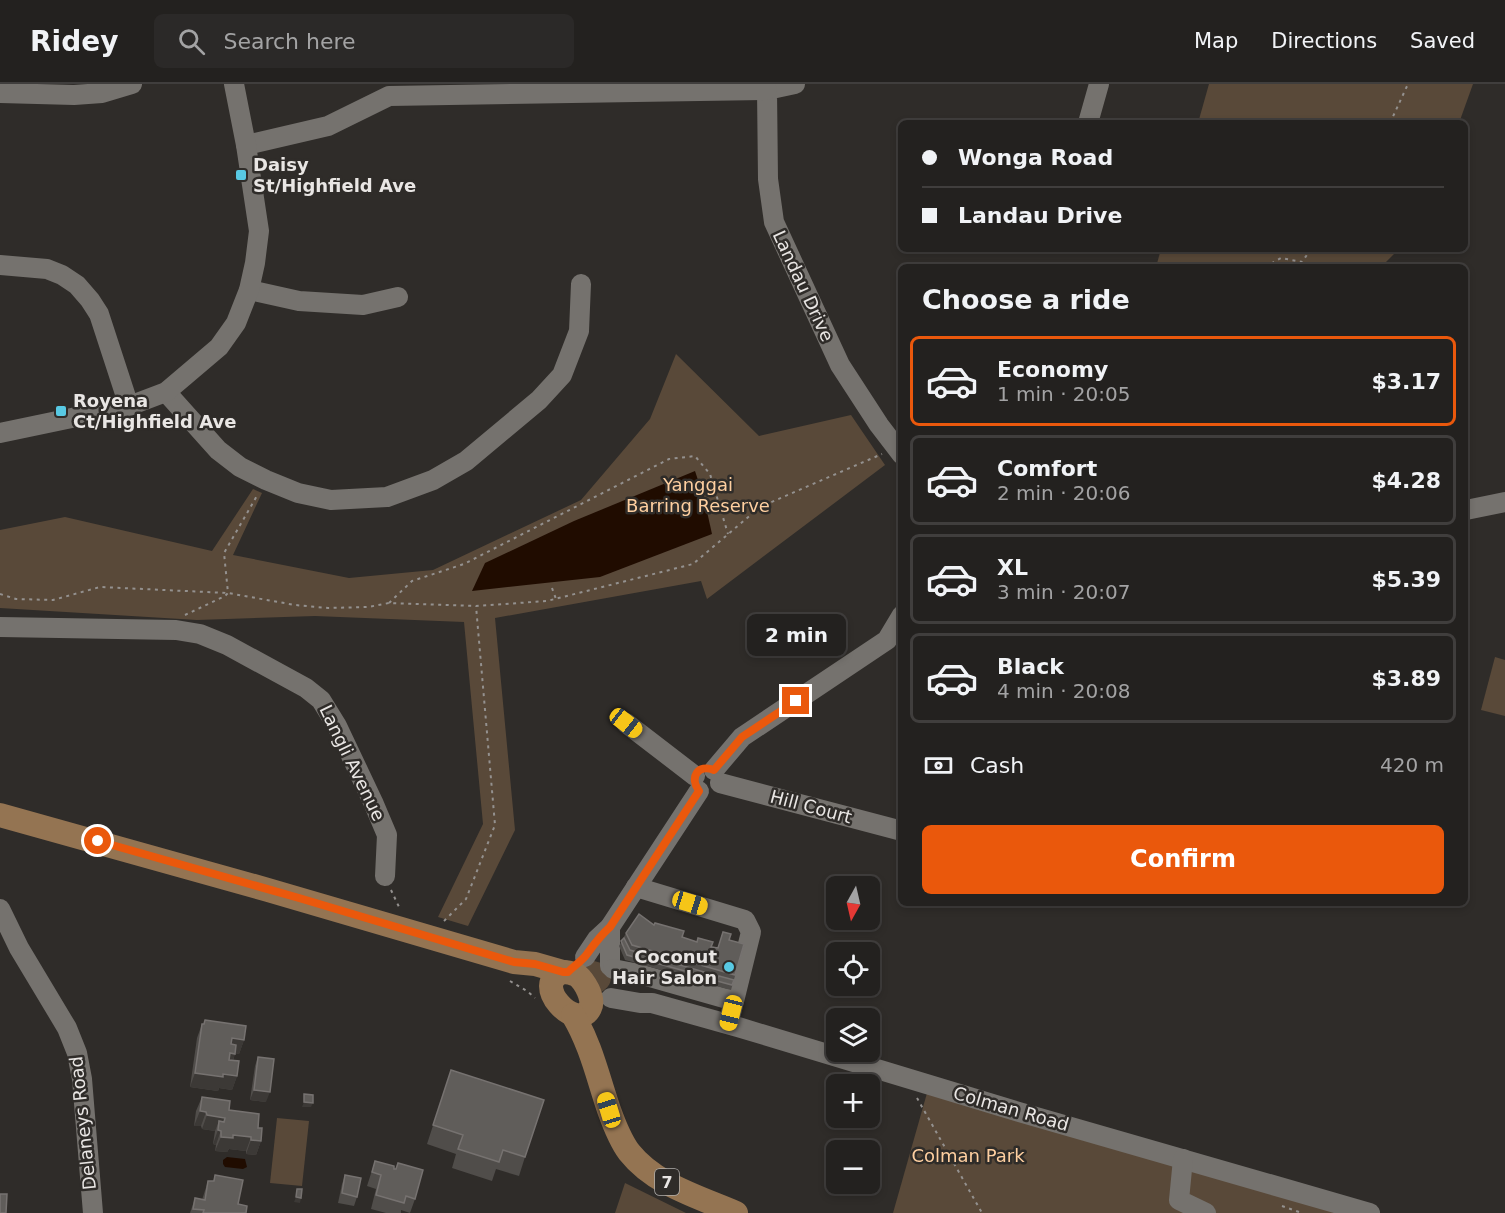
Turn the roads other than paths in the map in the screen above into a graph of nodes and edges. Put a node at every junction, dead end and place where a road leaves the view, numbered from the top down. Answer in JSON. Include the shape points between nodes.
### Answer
{"nodes":[{"id":1,"x":132,"y":84,"type":"edge"},
{"id":2,"x":234,"y":84,"type":"edge"},
{"id":3,"x":795,"y":84,"type":"edge"},
{"id":4,"x":1099,"y":84,"type":"edge"},
{"id":5,"x":767,"y":90,"type":"junction"},
{"id":6,"x":0,"y":93,"type":"edge"},
{"id":7,"x":1089,"y":120,"type":"edge"},
{"id":8,"x":246,"y":145,"type":"junction"},
{"id":9,"x":0,"y":265,"type":"edge"},
{"id":10,"x":581,"y":284,"type":"dead end"},
{"id":11,"x":249,"y":290,"type":"junction"},
{"id":12,"x":398,"y":297,"type":"dead end"},
{"id":13,"x":166,"y":392,"type":"junction"},
{"id":14,"x":129,"y":406,"type":"junction"},
{"id":15,"x":0,"y":433,"type":"edge"},
{"id":16,"x":898,"y":451,"type":"edge"},
{"id":17,"x":1505,"y":502,"type":"edge"},
{"id":18,"x":1468,"y":510,"type":"edge"},
{"id":19,"x":898,"y":622,"type":"edge"},
{"id":20,"x":0,"y":627,"type":"edge"},
{"id":21,"x":626,"y":723,"type":"dead end"},
{"id":22,"x":707,"y":780,"type":"junction"},
{"id":23,"x":0,"y":814,"type":"edge"},
{"id":24,"x":898,"y":830,"type":"edge"},
{"id":25,"x":385,"y":876,"type":"road end"},
{"id":26,"x":636,"y":887,"type":"junction"},
{"id":27,"x":0,"y":909,"type":"edge"},
{"id":28,"x":610,"y":927,"type":"junction"},
{"id":29,"x":562,"y":978,"type":"junction"},
{"id":30,"x":601,"y":991,"type":"junction"},
{"id":31,"x":734,"y":1001,"type":"junction"},
{"id":32,"x":728,"y":1025,"type":"junction"},
{"id":33,"x":1183,"y":1159,"type":"junction"},
{"id":34,"x":1178,"y":1207,"type":"edge"},
{"id":35,"x":93,"y":1213,"type":"edge"},
{"id":36,"x":736,"y":1213,"type":"edge"},
{"id":37,"x":1206,"y":1213,"type":"edge"},
{"id":38,"x":1370,"y":1213,"type":"edge"}],
"edges":[{"from":1,"to":6,"type":"street","via":[[102,93],[74,95]]},
{"from":2,"to":8,"type":"street"},
{"from":3,"to":5,"type":"street"},
{"from":4,"to":7,"type":"street"},
{"from":5,"to":8,"type":"street","via":[[388,96],[327,126]]},
{"from":5,"to":16,"type":"street","name":"Landau Drive","via":[[768,179],[774,222],[840,365]]},
{"from":8,"to":11,"type":"street","via":[[259,231]]},
{"from":9,"to":14,"type":"street","via":[[47,269],[77,285],[99,314]]},
{"from":10,"to":13,"type":"street","via":[[579,331],[562,375],[539,400],[466,461],[433,480],[387,497],[331,500],[298,493],[266,480],[218,450]]},
{"from":11,"to":12,"type":"street","via":[[299,302],[363,305]]},
{"from":11,"to":13,"type":"street","via":[[236,323],[219,347]]},
{"from":13,"to":14,"type":"street"},
{"from":14,"to":15,"type":"street"},
{"from":17,"to":18,"type":"street"},
{"from":19,"to":22,"type":"street","via":[[887,640],[742,737]]},
{"from":20,"to":25,"type":"street","name":"Langli Avenue","via":[[176,630],[200,634],[306,688],[321,700],[337,726],[373,801],[387,835]]},
{"from":21,"to":22,"type":"street"},
{"from":22,"to":24,"type":"street","name":"Hill Court"},
{"from":22,"to":26,"type":"street"},
{"from":23,"to":29,"type":"main road","number":"7","via":[[410,931],[508,970]]},
{"from":26,"to":28,"type":"street"},
{"from":26,"to":31,"type":"street","via":[[745,920],[751,932]]},
{"from":27,"to":35,"type":"street","name":"Delaneys Road","via":[[77,1053]]},
{"from":28,"to":29,"type":"street"},
{"from":28,"to":30,"type":"street"},
{"from":29,"to":30,"type":"main road","number":"7","via":[[577,976],[591,999]]},
{"from":29,"to":30,"type":"street","via":[[599,958]]},
{"from":29,"to":30,"type":"main road","number":"7","via":[[556,999],[566,1012]]},
{"from":30,"to":31,"type":"street","via":[[639,974]]},
{"from":30,"to":32,"type":"street","name":"Colman Road"},
{"from":30,"to":36,"type":"main road","number":"7","via":[[593,1027],[594,1059],[609,1110],[628,1151],[663,1181]]},
{"from":31,"to":32,"type":"street"},
{"from":32,"to":33,"type":"street","name":"Colman Road"},
{"from":33,"to":34,"type":"street"},
{"from":33,"to":38,"type":"street","name":"Colman Road"},
{"from":34,"to":37,"type":"street"}]}
